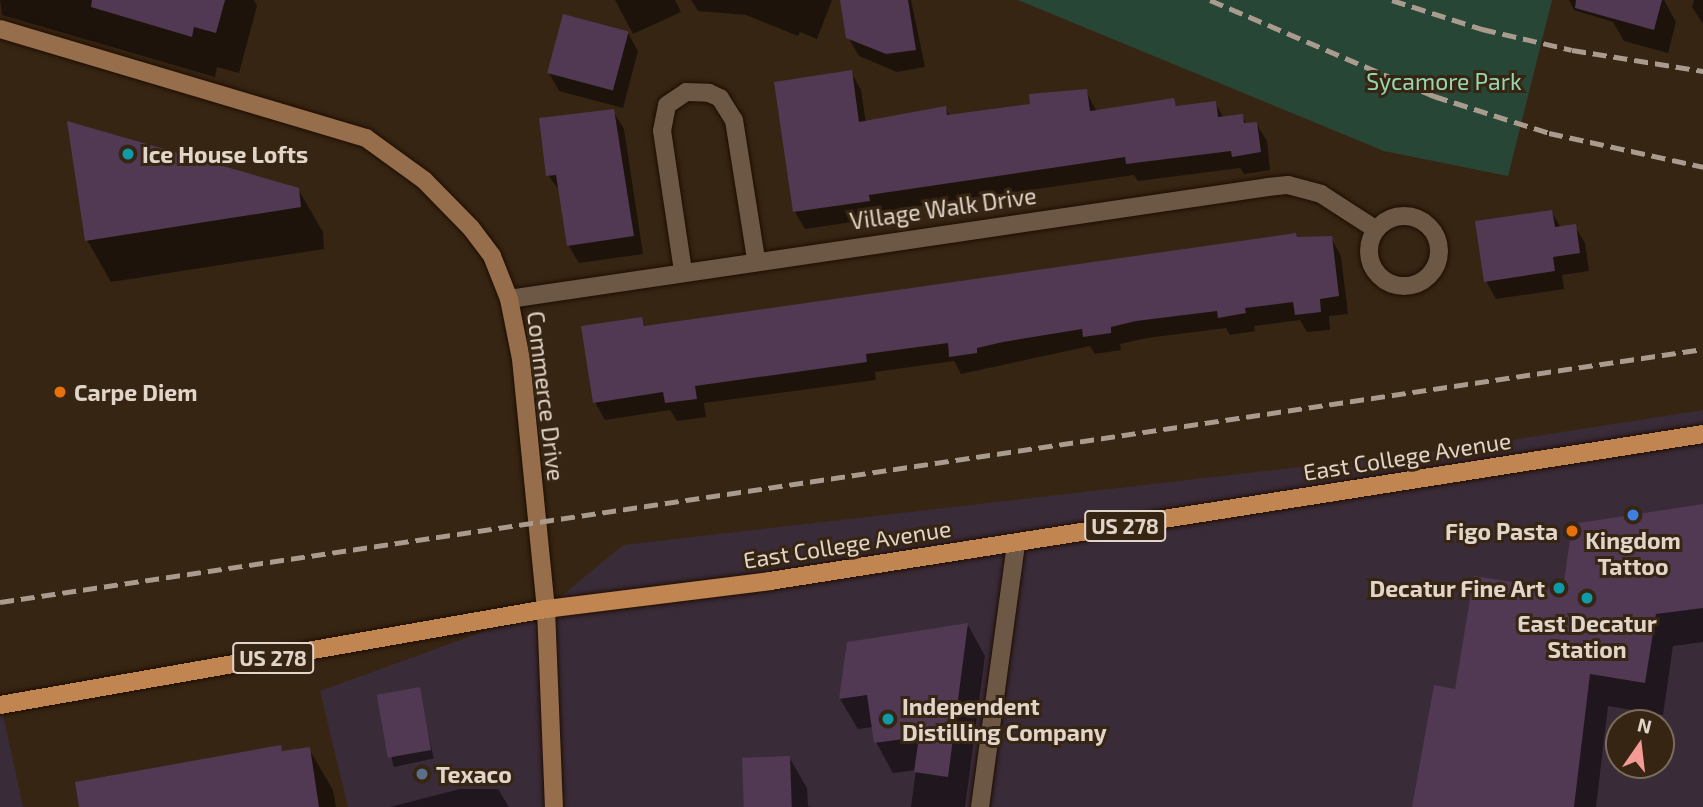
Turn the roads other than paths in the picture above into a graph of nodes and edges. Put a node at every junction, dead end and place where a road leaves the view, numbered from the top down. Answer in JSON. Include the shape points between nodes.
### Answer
{"nodes":[{"id":1,"x":0,"y":29,"type":"edge"},
{"id":2,"x":1375,"y":229,"type":"junction"},
{"id":3,"x":756,"y":259,"type":"junction"},
{"id":4,"x":683,"y":271,"type":"junction"},
{"id":5,"x":509,"y":299,"type":"junction"},
{"id":6,"x":1703,"y":434,"type":"edge"},
{"id":7,"x":1016,"y":543,"type":"junction"},
{"id":8,"x":546,"y":608,"type":"junction"},
{"id":9,"x":0,"y":705,"type":"edge"},
{"id":10,"x":554,"y":807,"type":"edge"},
{"id":11,"x":981,"y":807,"type":"edge"}],
"edges":[{"from":1,"to":5,"type":"main road","name":"Commerce Drive","via":[[366,138],[424,180],[471,228],[492,256]]},
{"from":2,"to":2,"type":"street","via":[[1370,262],[1384,280],[1394,285],[1418,284],[1437,265],[1440,246],[1426,222],[1402,215]]},
{"from":2,"to":3,"type":"street","name":"Village Walk Drive","via":[[1321,194],[1288,185]]},
{"from":3,"to":4,"type":"street","name":"Village Walk Drive"},
{"from":3,"to":4,"type":"street","via":[[734,120],[720,98],[686,92],[667,105],[662,131]]},
{"from":4,"to":5,"type":"street","name":"Village Walk Drive"},
{"from":5,"to":8,"type":"main road","name":"Commerce Drive","via":[[521,359]]},
{"from":6,"to":7,"type":"main road","name":"East College Avenue","number":"US 278"},
{"from":7,"to":8,"type":"main road","name":"East College Avenue","number":"US 278","via":[[770,582]]},
{"from":7,"to":11,"type":"street"},
{"from":8,"to":9,"type":"main road","name":"East College Avenue","number":"US 278"},
{"from":8,"to":10,"type":"main road","name":"Commerce Drive"}]}
